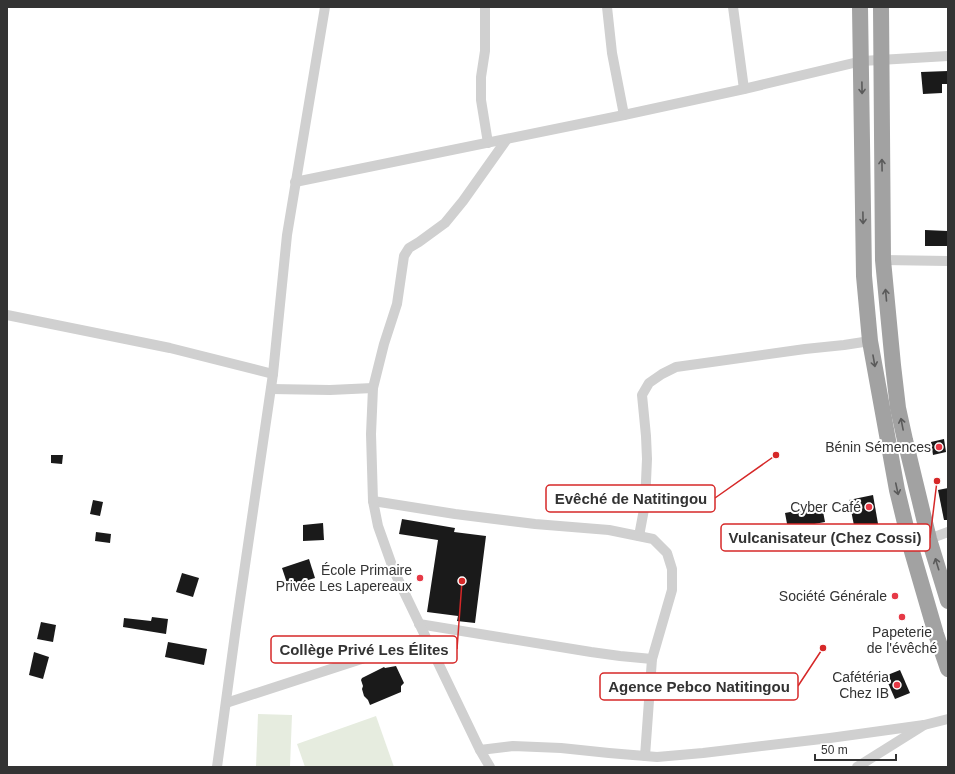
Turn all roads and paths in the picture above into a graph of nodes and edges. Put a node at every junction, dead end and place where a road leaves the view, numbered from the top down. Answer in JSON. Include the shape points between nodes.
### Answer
{"nodes":[{"id":1,"x":325,"y":7,"type":"edge"},
{"id":2,"x":485,"y":7,"type":"edge"},
{"id":3,"x":607,"y":7,"type":"edge"},
{"id":4,"x":733,"y":7,"type":"edge"},
{"id":5,"x":860,"y":7,"type":"edge"},
{"id":6,"x":881,"y":7,"type":"edge"},
{"id":7,"x":948,"y":56,"type":"edge"},
{"id":8,"x":881,"y":60,"type":"junction"},
{"id":9,"x":862,"y":61,"type":"junction"},
{"id":10,"x":744,"y":89,"type":"junction"},
{"id":11,"x":624,"y":115,"type":"junction"},
{"id":12,"x":507,"y":139,"type":"junction"},
{"id":13,"x":488,"y":143,"type":"junction"},
{"id":14,"x":295,"y":182,"type":"junction"},
{"id":15,"x":883,"y":260,"type":"junction"},
{"id":16,"x":948,"y":261,"type":"edge"},
{"id":17,"x":7,"y":315,"type":"edge"},
{"id":18,"x":870,"y":341,"type":"junction"},
{"id":19,"x":273,"y":374,"type":"junction"},
{"id":20,"x":373,"y":388,"type":"junction"},
{"id":21,"x":271,"y":389,"type":"junction"},
{"id":22,"x":372,"y":501,"type":"junction"},
{"id":23,"x":948,"y":532,"type":"edge"},
{"id":24,"x":639,"y":536,"type":"junction"},
{"id":25,"x":929,"y":539,"type":"junction"},
{"id":26,"x":911,"y":548,"type":"junction"},
{"id":27,"x":948,"y":601,"type":"edge"},
{"id":28,"x":419,"y":624,"type":"junction"},
{"id":29,"x":426,"y":638,"type":"junction"},
{"id":30,"x":652,"y":659,"type":"junction"},
{"id":31,"x":948,"y":669,"type":"edge"},
{"id":32,"x":226,"y":703,"type":"junction"},
{"id":33,"x":948,"y":719,"type":"edge"},
{"id":34,"x":924,"y":725,"type":"junction"},
{"id":35,"x":480,"y":750,"type":"junction"},
{"id":36,"x":645,"y":756,"type":"junction"},
{"id":37,"x":217,"y":767,"type":"edge"},
{"id":38,"x":490,"y":767,"type":"edge"},
{"id":39,"x":857,"y":767,"type":"edge"}],
"edges":[{"from":1,"to":14,"type":"street"},
{"from":2,"to":13,"type":"street","via":[[481,100]]},
{"from":3,"to":11,"type":"street","via":[[612,53]]},
{"from":4,"to":10,"type":"street"},
{"from":5,"to":9,"type":"highway"},
{"from":6,"to":8,"type":"highway"},
{"from":7,"to":8,"type":"street"},
{"from":8,"to":9,"type":"street"},
{"from":15,"to":8,"type":"highway","one_way":true},
{"from":9,"to":10,"type":"street"},
{"from":9,"to":18,"type":"highway","one_way":true,"via":[[864,276]]},
{"from":10,"to":11,"type":"street"},
{"from":11,"to":12,"type":"street"},
{"from":12,"to":13,"type":"street"},
{"from":12,"to":20,"type":"street","via":[[445,223],[409,248],[404,256],[397,304]]},
{"from":13,"to":14,"type":"street"},
{"from":14,"to":19,"type":"street"},
{"from":15,"to":16,"type":"street"},
{"from":25,"to":15,"type":"highway","one_way":true,"via":[[898,408]]},
{"from":17,"to":19,"type":"street","via":[[170,348]]},
{"from":18,"to":24,"type":"street","via":[[676,367],[650,382],[642,395],[647,459],[645,504]]},
{"from":18,"to":26,"type":"highway","one_way":true,"via":[[897,490]]},
{"from":19,"to":21,"type":"street"},
{"from":20,"to":21,"type":"street"},
{"from":20,"to":22,"type":"street"},
{"from":21,"to":32,"type":"street"},
{"from":22,"to":24,"type":"street","via":[[484,518],[609,530]]},
{"from":22,"to":28,"type":"street","via":[[394,571]]},
{"from":23,"to":25,"type":"street"},
{"from":24,"to":30,"type":"street","via":[[653,539],[667,553],[672,569],[672,590]]},
{"from":25,"to":26,"type":"street"},
{"from":27,"to":25,"type":"highway","one_way":true},
{"from":26,"to":31,"type":"highway"},
{"from":28,"to":29,"type":"street"},
{"from":28,"to":30,"type":"street","via":[[591,652]]},
{"from":29,"to":32,"type":"street"},
{"from":29,"to":35,"type":"street"},
{"from":30,"to":36,"type":"street"},
{"from":32,"to":37,"type":"street"},
{"from":33,"to":34,"type":"street"},
{"from":34,"to":36,"type":"street","via":[[703,753]]},
{"from":34,"to":39,"type":"street"},
{"from":35,"to":36,"type":"street","via":[[513,746]]},
{"from":35,"to":38,"type":"street"}]}
